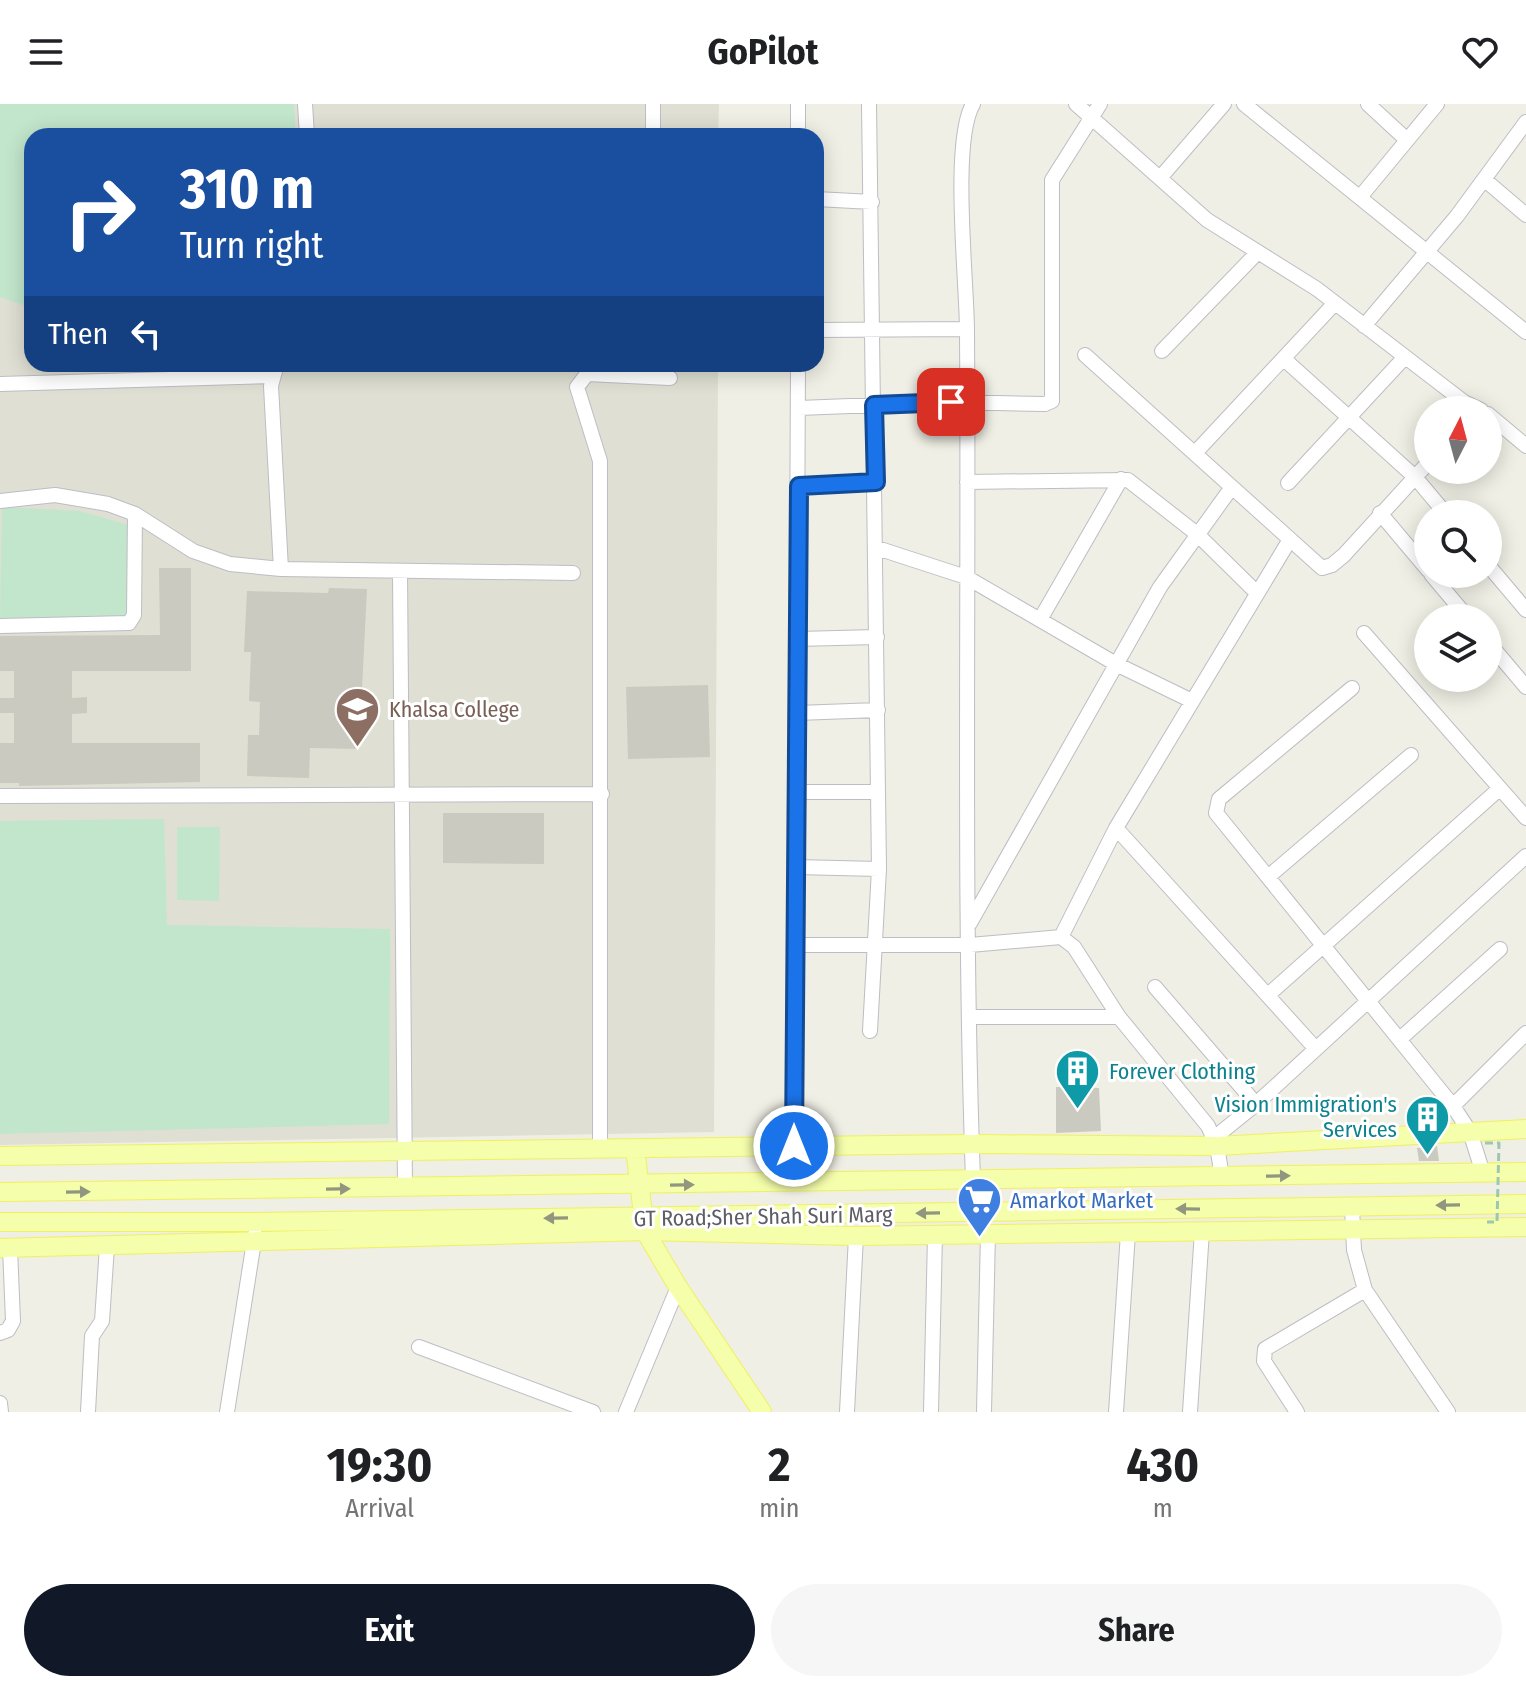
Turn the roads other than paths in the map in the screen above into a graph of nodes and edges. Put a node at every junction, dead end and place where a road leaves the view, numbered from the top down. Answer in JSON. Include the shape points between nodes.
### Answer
{"nodes":[{"id":1,"x":305,"y":104,"type":"edge"},
{"id":2,"x":653,"y":104,"type":"edge"},
{"id":3,"x":798,"y":104,"type":"edge"},
{"id":4,"x":869,"y":104,"type":"edge"},
{"id":5,"x":973,"y":104,"type":"edge"},
{"id":6,"x":1076,"y":104,"type":"edge"},
{"id":7,"x":1224,"y":104,"type":"edge"},
{"id":8,"x":1244,"y":104,"type":"edge"},
{"id":9,"x":1368,"y":104,"type":"edge"},
{"id":10,"x":1437,"y":104,"type":"edge"},
{"id":11,"x":1095,"y":110,"type":"edge"},
{"id":12,"x":1526,"y":122,"type":"edge"},
{"id":13,"x":306,"y":128,"type":"edge"},
{"id":14,"x":653,"y":128,"type":"edge"},
{"id":15,"x":798,"y":128,"type":"edge"},
{"id":16,"x":1407,"y":140,"type":"junction"},
{"id":17,"x":1160,"y":178,"type":"junction"},
{"id":18,"x":1485,"y":180,"type":"junction"},
{"id":19,"x":1361,"y":196,"type":"junction"},
{"id":20,"x":824,"y":199,"type":"edge"},
{"id":21,"x":872,"y":202,"type":"junction"},
{"id":22,"x":1526,"y":215,"type":"edge"},
{"id":23,"x":1258,"y":252,"type":"junction"},
{"id":24,"x":1426,"y":252,"type":"junction"},
{"id":25,"x":1335,"y":303,"type":"junction"},
{"id":26,"x":1364,"y":326,"type":"junction"},
{"id":27,"x":967,"y":329,"type":"junction"},
{"id":28,"x":824,"y":330,"type":"edge"},
{"id":29,"x":872,"y":330,"type":"junction"},
{"id":30,"x":1526,"y":332,"type":"edge"},
{"id":31,"x":1162,"y":351,"type":"dead end"},
{"id":32,"x":1085,"y":355,"type":"dead end"},
{"id":33,"x":1405,"y":357,"type":"junction"},
{"id":34,"x":1284,"y":359,"type":"junction"},
{"id":35,"x":236,"y":372,"type":"edge"},
{"id":36,"x":275,"y":372,"type":"edge"},
{"id":37,"x":798,"y":372,"type":"edge"},
{"id":38,"x":670,"y":378,"type":"dead end"},
{"id":39,"x":0,"y":384,"type":"edge"},
{"id":40,"x":1456,"y":396,"type":"edge"},
{"id":41,"x":967,"y":402,"type":"junction"},
{"id":42,"x":874,"y":405,"type":"junction"},
{"id":43,"x":799,"y":408,"type":"junction"},
{"id":44,"x":1351,"y":419,"type":"junction"},
{"id":45,"x":1502,"y":426,"type":"edge"},
{"id":46,"x":1526,"y":446,"type":"edge"},
{"id":47,"x":1195,"y":453,"type":"junction"},
{"id":48,"x":1414,"y":476,"type":"edge"},
{"id":49,"x":1414,"y":478,"type":"edge"},
{"id":50,"x":1121,"y":479,"type":"junction"},
{"id":51,"x":876,"y":482,"type":"junction"},
{"id":52,"x":967,"y":482,"type":"junction"},
{"id":53,"x":1288,"y":483,"type":"dead end"},
{"id":54,"x":1421,"y":484,"type":"edge"},
{"id":55,"x":799,"y":486,"type":"junction"},
{"id":56,"x":1232,"y":487,"type":"junction"},
{"id":57,"x":1434,"y":500,"type":"edge"},
{"id":58,"x":0,"y":501,"type":"edge"},
{"id":59,"x":1380,"y":513,"type":"junction"},
{"id":60,"x":135,"y":514,"type":"junction"},
{"id":61,"x":1197,"y":534,"type":"junction"},
{"id":62,"x":1289,"y":541,"type":"junction"},
{"id":63,"x":877,"y":548,"type":"junction"},
{"id":64,"x":1414,"y":553,"type":"edge"},
{"id":65,"x":281,"y":569,"type":"junction"},
{"id":66,"x":400,"y":572,"type":"junction"},
{"id":67,"x":573,"y":573,"type":"dead end"},
{"id":68,"x":966,"y":577,"type":"junction"},
{"id":69,"x":1502,"y":582,"type":"edge"},
{"id":70,"x":1443,"y":588,"type":"edge"},
{"id":71,"x":1257,"y":593,"type":"junction"},
{"id":72,"x":1456,"y":604,"type":"edge"},
{"id":73,"x":1526,"y":610,"type":"edge"},
{"id":74,"x":1041,"y":618,"type":"junction"},
{"id":75,"x":0,"y":626,"type":"edge"},
{"id":76,"x":1364,"y":633,"type":"dead end"},
{"id":77,"x":877,"y":637,"type":"junction"},
{"id":78,"x":797,"y":639,"type":"junction"},
{"id":79,"x":1502,"y":659,"type":"edge"},
{"id":80,"x":1116,"y":664,"type":"junction"},
{"id":81,"x":1526,"y":687,"type":"edge"},
{"id":82,"x":1352,"y":688,"type":"dead end"},
{"id":83,"x":1190,"y":700,"type":"junction"},
{"id":84,"x":878,"y":710,"type":"junction"},
{"id":85,"x":797,"y":713,"type":"junction"},
{"id":86,"x":1411,"y":755,"type":"dead end"},
{"id":87,"x":1498,"y":790,"type":"junction"},
{"id":88,"x":799,"y":792,"type":"junction"},
{"id":89,"x":878,"y":792,"type":"junction"},
{"id":90,"x":399,"y":793,"type":"junction"},
{"id":91,"x":602,"y":794,"type":"junction"},
{"id":92,"x":0,"y":796,"type":"edge"},
{"id":93,"x":1526,"y":818,"type":"edge"},
{"id":94,"x":1116,"y":828,"type":"junction"},
{"id":95,"x":1526,"y":856,"type":"edge"},
{"id":96,"x":796,"y":867,"type":"junction"},
{"id":97,"x":879,"y":869,"type":"junction"},
{"id":98,"x":1268,"y":877,"type":"junction"},
{"id":99,"x":970,"y":923,"type":"junction"},
{"id":100,"x":1061,"y":937,"type":"junction"},
{"id":101,"x":1325,"y":944,"type":"junction"},
{"id":102,"x":795,"y":945,"type":"junction"},
{"id":103,"x":970,"y":945,"type":"junction"},
{"id":104,"x":877,"y":947,"type":"junction"},
{"id":105,"x":1500,"y":949,"type":"dead end"},
{"id":106,"x":1155,"y":987,"type":"dead end"},
{"id":107,"x":1268,"y":995,"type":"junction"},
{"id":108,"x":1369,"y":1000,"type":"junction"},
{"id":109,"x":969,"y":1017,"type":"junction"},
{"id":110,"x":1119,"y":1017,"type":"junction"},
{"id":111,"x":870,"y":1031,"type":"dead end"},
{"id":112,"x":1526,"y":1033,"type":"edge"},
{"id":113,"x":1400,"y":1039,"type":"junction"},
{"id":114,"x":1316,"y":1049,"type":"junction"},
{"id":115,"x":1256,"y":1104,"type":"junction"},
{"id":116,"x":1453,"y":1106,"type":"junction"},
{"id":117,"x":1526,"y":1129,"type":"edge"},
{"id":118,"x":1470,"y":1132,"type":"junction"},
{"id":119,"x":1215,"y":1142,"type":"junction"},
{"id":120,"x":972,"y":1144,"type":"junction"},
{"id":121,"x":794,"y":1146,"type":"junction"},
{"id":122,"x":600,"y":1147,"type":"junction"},
{"id":123,"x":635,"y":1148,"type":"junction"},
{"id":124,"x":405,"y":1150,"type":"junction"},
{"id":125,"x":0,"y":1156,"type":"edge"},
{"id":126,"x":1526,"y":1172,"type":"edge"},
{"id":127,"x":1483,"y":1173,"type":"junction"},
{"id":128,"x":1222,"y":1177,"type":"junction"},
{"id":129,"x":973,"y":1180,"type":"junction"},
{"id":130,"x":794,"y":1182,"type":"junction"},
{"id":131,"x":638,"y":1186,"type":"junction"},
{"id":132,"x":405,"y":1188,"type":"junction"},
{"id":133,"x":0,"y":1192,"type":"edge"},
{"id":134,"x":1526,"y":1204,"type":"edge"},
{"id":135,"x":1352,"y":1207,"type":"junction"},
{"id":136,"x":0,"y":1222,"type":"edge"},
{"id":137,"x":257,"y":1222,"type":"junction"},
{"id":138,"x":644,"y":1224,"type":"junction"},
{"id":139,"x":1526,"y":1227,"type":"edge"},
{"id":140,"x":1202,"y":1231,"type":"junction"},
{"id":141,"x":1352,"y":1231,"type":"junction"},
{"id":142,"x":988,"y":1233,"type":"junction"},
{"id":143,"x":1128,"y":1233,"type":"junction"},
{"id":144,"x":935,"y":1235,"type":"junction"},
{"id":145,"x":856,"y":1236,"type":"junction"},
{"id":146,"x":254,"y":1243,"type":"junction"},
{"id":147,"x":107,"y":1246,"type":"junction"},
{"id":148,"x":5,"y":1248,"type":"edge"},
{"id":149,"x":678,"y":1287,"type":"junction"},
{"id":150,"x":1365,"y":1290,"type":"junction"},
{"id":151,"x":0,"y":1333,"type":"edge"},
{"id":152,"x":419,"y":1347,"type":"dead end"},
{"id":153,"x":0,"y":1403,"type":"edge"},
{"id":154,"x":1,"y":1412,"type":"edge"},
{"id":155,"x":88,"y":1412,"type":"edge"},
{"id":156,"x":227,"y":1412,"type":"edge"},
{"id":157,"x":593,"y":1412,"type":"edge"},
{"id":158,"x":626,"y":1412,"type":"edge"},
{"id":159,"x":762,"y":1412,"type":"edge"},
{"id":160,"x":847,"y":1412,"type":"edge"},
{"id":161,"x":931,"y":1412,"type":"edge"},
{"id":162,"x":984,"y":1412,"type":"edge"},
{"id":163,"x":1116,"y":1412,"type":"edge"},
{"id":164,"x":1190,"y":1412,"type":"edge"},
{"id":165,"x":1297,"y":1412,"type":"edge"},
{"id":166,"x":1448,"y":1412,"type":"edge"}],
"edges":[{"from":1,"to":13,"type":"street"},
{"from":2,"to":14,"type":"street"},
{"from":3,"to":15,"type":"street"},
{"from":4,"to":21,"type":"street"},
{"from":5,"to":27,"type":"street","via":[[962,145]]},
{"from":6,"to":11,"type":"street"},
{"from":7,"to":17,"type":"street"},
{"from":8,"to":19,"type":"street"},
{"from":9,"to":16,"type":"street"},
{"from":10,"to":16,"type":"street"},
{"from":11,"to":17,"type":"street"},
{"from":11,"to":41,"type":"street","via":[[1052,180],[1054,398],[1045,404]]},
{"from":12,"to":18,"type":"street"},
{"from":16,"to":19,"type":"street"},
{"from":17,"to":23,"type":"street","via":[[1207,220]]},
{"from":18,"to":22,"type":"street"},
{"from":18,"to":24,"type":"street"},
{"from":19,"to":24,"type":"street"},
{"from":20,"to":21,"type":"street"},
{"from":21,"to":29,"type":"street"},
{"from":23,"to":25,"type":"street"},
{"from":23,"to":31,"type":"street"},
{"from":24,"to":26,"type":"street"},
{"from":24,"to":30,"type":"street"},
{"from":25,"to":26,"type":"street"},
{"from":25,"to":34,"type":"street"},
{"from":26,"to":33,"type":"street"},
{"from":27,"to":29,"type":"street"},
{"from":27,"to":41,"type":"street"},
{"from":28,"to":29,"type":"street"},
{"from":29,"to":42,"type":"street"},
{"from":32,"to":47,"type":"street"},
{"from":33,"to":40,"type":"street"},
{"from":33,"to":44,"type":"street"},
{"from":34,"to":44,"type":"street"},
{"from":34,"to":47,"type":"street"},
{"from":35,"to":39,"type":"street"},
{"from":36,"to":65,"type":"street"},
{"from":37,"to":43,"type":"street"},
{"from":38,"to":91,"type":"street","via":[[587,374],[577,387],[600,461]]},
{"from":41,"to":42,"type":"street"},
{"from":41,"to":52,"type":"street"},
{"from":42,"to":43,"type":"street"},
{"from":42,"to":51,"type":"street"},
{"from":43,"to":55,"type":"street"},
{"from":44,"to":48,"type":"street"},
{"from":44,"to":53,"type":"street"},
{"from":45,"to":46,"type":"street"},
{"from":47,"to":56,"type":"street"},
{"from":49,"to":59,"type":"street"},
{"from":50,"to":52,"type":"street"},
{"from":50,"to":61,"type":"street","via":[[1138,485]]},
{"from":50,"to":74,"type":"street"},
{"from":51,"to":55,"type":"street"},
{"from":51,"to":63,"type":"street"},
{"from":52,"to":68,"type":"street"},
{"from":54,"to":57,"type":"street"},
{"from":55,"to":78,"type":"street"},
{"from":56,"to":61,"type":"street"},
{"from":56,"to":62,"type":"street"},
{"from":58,"to":60,"type":"street","via":[[55,495]]},
{"from":59,"to":62,"type":"street","via":[[1327,568],[1315,566]]},
{"from":59,"to":64,"type":"street"},
{"from":60,"to":65,"type":"street","via":[[193,551],[230,564]]},
{"from":60,"to":75,"type":"street","via":[[134,615],[129,623]]},
{"from":61,"to":71,"type":"street"},
{"from":61,"to":80,"type":"street"},
{"from":62,"to":71,"type":"street"},
{"from":63,"to":68,"type":"street"},
{"from":63,"to":77,"type":"street"},
{"from":65,"to":66,"type":"street"},
{"from":66,"to":67,"type":"street"},
{"from":66,"to":90,"type":"street"},
{"from":68,"to":74,"type":"street"},
{"from":68,"to":99,"type":"street"},
{"from":69,"to":73,"type":"street"},
{"from":70,"to":72,"type":"street"},
{"from":71,"to":83,"type":"street"},
{"from":74,"to":80,"type":"street"},
{"from":76,"to":87,"type":"street"},
{"from":77,"to":78,"type":"street"},
{"from":77,"to":84,"type":"street"},
{"from":78,"to":85,"type":"street"},
{"from":79,"to":81,"type":"street"},
{"from":80,"to":83,"type":"street"},
{"from":80,"to":99,"type":"street"},
{"from":82,"to":98,"type":"street","via":[[1217,803],[1216,813]]},
{"from":83,"to":94,"type":"street"},
{"from":84,"to":85,"type":"street"},
{"from":84,"to":89,"type":"street"},
{"from":85,"to":88,"type":"street"},
{"from":86,"to":98,"type":"street"},
{"from":87,"to":93,"type":"street"},
{"from":87,"to":101,"type":"street"},
{"from":88,"to":89,"type":"street"},
{"from":88,"to":96,"type":"street"},
{"from":89,"to":97,"type":"street"},
{"from":90,"to":91,"type":"street"},
{"from":90,"to":92,"type":"street"},
{"from":90,"to":124,"type":"street"},
{"from":91,"to":122,"type":"street"},
{"from":94,"to":100,"type":"street"},
{"from":94,"to":107,"type":"street"},
{"from":95,"to":108,"type":"street"},
{"from":96,"to":97,"type":"street"},
{"from":96,"to":102,"type":"street"},
{"from":97,"to":104,"type":"street"},
{"from":98,"to":101,"type":"street"},
{"from":99,"to":103,"type":"street"},
{"from":100,"to":103,"type":"street"},
{"from":100,"to":110,"type":"street","via":[[1074,947]]},
{"from":101,"to":107,"type":"street"},
{"from":101,"to":108,"type":"street"},
{"from":102,"to":104,"type":"street"},
{"from":102,"to":121,"type":"street"},
{"from":103,"to":104,"type":"street"},
{"from":103,"to":109,"type":"street"},
{"from":104,"to":111,"type":"street"},
{"from":105,"to":113,"type":"street"},
{"from":106,"to":115,"type":"street"},
{"from":107,"to":114,"type":"street"},
{"from":108,"to":113,"type":"street"},
{"from":108,"to":114,"type":"street"},
{"from":109,"to":110,"type":"street"},
{"from":109,"to":120,"type":"street"},
{"from":110,"to":119,"type":"street"},
{"from":112,"to":116,"type":"street"},
{"from":113,"to":116,"type":"street"},
{"from":114,"to":115,"type":"street"},
{"from":115,"to":119,"type":"street"},
{"from":116,"to":118,"type":"street"},
{"from":117,"to":118,"type":"main road"},
{"from":118,"to":119,"type":"main road"},
{"from":118,"to":127,"type":"street"},
{"from":119,"to":120,"type":"main road"},
{"from":119,"to":128,"type":"street"},
{"from":120,"to":121,"type":"main road"},
{"from":120,"to":129,"type":"street"},
{"from":121,"to":123,"type":"main road"},
{"from":121,"to":130,"type":"street"},
{"from":122,"to":123,"type":"main road"},
{"from":122,"to":124,"type":"main road"},
{"from":123,"to":131,"type":"main road"},
{"from":124,"to":125,"type":"main road"},
{"from":124,"to":132,"type":"street"},
{"from":126,"to":127,"type":"main road","name":"GT Road;Sher Shah Suri Marg"},
{"from":128,"to":127,"type":"main road","name":"GT Road;Sher Shah Suri Marg","one_way":true},
{"from":128,"to":129,"type":"main road","name":"GT Road;Sher Shah Suri Marg"},
{"from":129,"to":130,"type":"main road","name":"GT Road;Sher Shah Suri Marg"},
{"from":131,"to":130,"type":"main road","name":"GT Road;Sher Shah Suri Marg","one_way":true},
{"from":131,"to":132,"type":"main road","name":"GT Road;Sher Shah Suri Marg"},
{"from":131,"to":138,"type":"main road"},
{"from":133,"to":132,"type":"main road","name":"GT Road;Sher Shah Suri Marg","one_way":true},
{"from":134,"to":135,"type":"main road","name":"GT Road;Sher Shah Suri Marg","one_way":true},
{"from":135,"to":138,"type":"main road","name":"GT Road;Sher Shah Suri Marg","one_way":true},
{"from":135,"to":141,"type":"street"},
{"from":136,"to":137,"type":"main road","name":"GT Road;Sher Shah Suri Marg"},
{"from":138,"to":137,"type":"main road","name":"GT Road;Sher Shah Suri Marg","one_way":true},
{"from":137,"to":146,"type":"street"},
{"from":138,"to":145,"type":"main road"},
{"from":138,"to":146,"type":"main road"},
{"from":138,"to":149,"type":"main road"},
{"from":139,"to":141,"type":"main road"},
{"from":140,"to":141,"type":"main road"},
{"from":140,"to":143,"type":"main road"},
{"from":140,"to":164,"type":"street"},
{"from":141,"to":150,"type":"street"},
{"from":142,"to":143,"type":"main road"},
{"from":142,"to":144,"type":"main road"},
{"from":142,"to":162,"type":"street"},
{"from":143,"to":163,"type":"street"},
{"from":144,"to":145,"type":"main road"},
{"from":144,"to":161,"type":"street"},
{"from":145,"to":160,"type":"street"},
{"from":146,"to":147,"type":"main road"},
{"from":146,"to":156,"type":"street"},
{"from":147,"to":148,"type":"main road"},
{"from":147,"to":155,"type":"street","via":[[102,1321],[92,1336]]},
{"from":148,"to":151,"type":"street","via":[[13,1321]]},
{"from":149,"to":158,"type":"street"},
{"from":149,"to":159,"type":"main road"},
{"from":150,"to":165,"type":"street","via":[[1265,1349],[1264,1361]]},
{"from":150,"to":166,"type":"street"},
{"from":152,"to":157,"type":"street"},
{"from":153,"to":154,"type":"street"}]}
